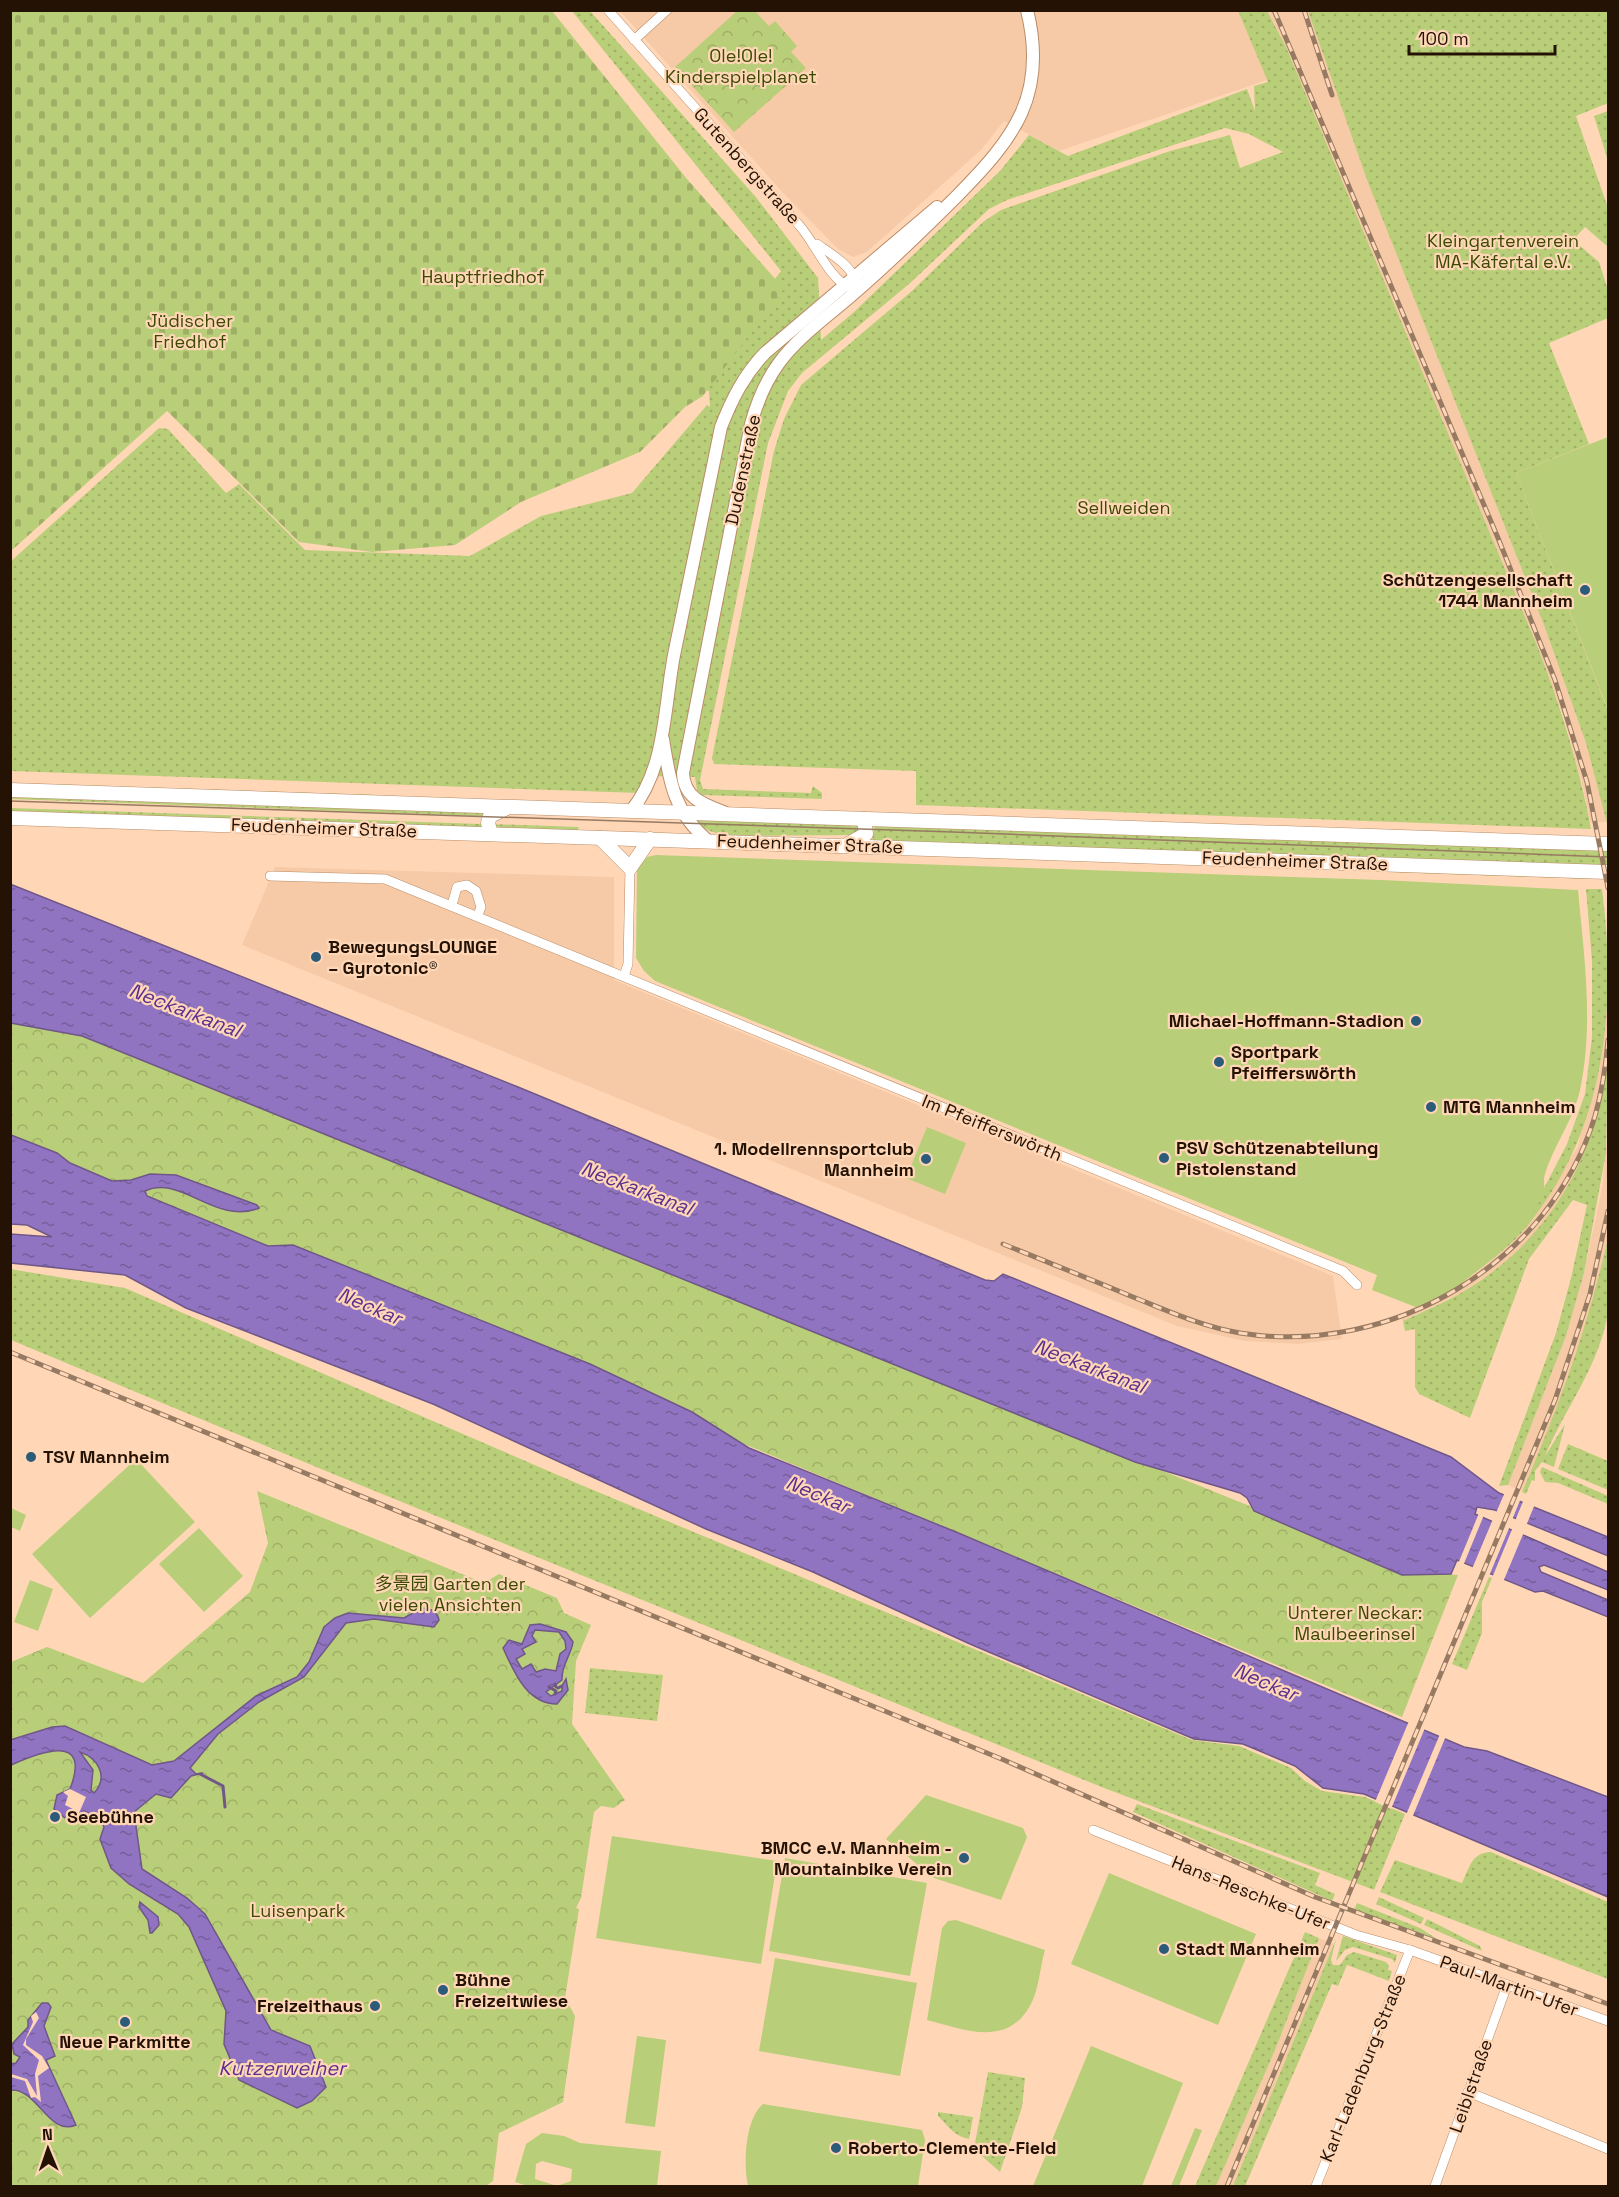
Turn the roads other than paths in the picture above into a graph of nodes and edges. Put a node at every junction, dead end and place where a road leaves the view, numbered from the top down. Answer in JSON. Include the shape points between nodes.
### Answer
{"nodes":[{"id":1,"x":608,"y":10,"type":"edge"},
{"id":2,"x":667,"y":10,"type":"edge"},
{"id":3,"x":1027,"y":10,"type":"edge"},
{"id":4,"x":634,"y":40,"type":"junction"},
{"id":5,"x":970,"y":182,"type":"junction"},
{"id":6,"x":814,"y":242,"type":"junction"},
{"id":7,"x":854,"y":275,"type":"junction"},
{"id":8,"x":843,"y":285,"type":"junction"},
{"id":9,"x":858,"y":290,"type":"junction"},
{"id":10,"x":662,"y":735,"type":"junction"},
{"id":11,"x":10,"y":790,"type":"edge"},
{"id":12,"x":509,"y":807,"type":"junction"},
{"id":13,"x":631,"y":811,"type":"junction"},
{"id":14,"x":681,"y":813,"type":"junction"},
{"id":15,"x":730,"y":814,"type":"junction"},
{"id":16,"x":10,"y":818,"type":"edge"},
{"id":17,"x":864,"y":819,"type":"junction"},
{"id":18,"x":491,"y":834,"type":"junction"},
{"id":19,"x":600,"y":838,"type":"junction"},
{"id":20,"x":650,"y":839,"type":"junction"},
{"id":21,"x":708,"y":841,"type":"junction"},
{"id":22,"x":1608,"y":844,"type":"edge"},
{"id":23,"x":846,"y":845,"type":"junction"},
{"id":24,"x":630,"y":868,"type":"junction"},
{"id":25,"x":1608,"y":872,"type":"edge"},
{"id":26,"x":270,"y":876,"type":"dead end"},
{"id":27,"x":452,"y":905,"type":"junction"},
{"id":28,"x":478,"y":915,"type":"junction"},
{"id":29,"x":624,"y":976,"type":"junction"},
{"id":30,"x":1356,"y":1285,"type":"dead end"},
{"id":31,"x":1093,"y":1830,"type":"dead end"},
{"id":32,"x":1410,"y":1950,"type":"junction"},
{"id":33,"x":1507,"y":1985,"type":"junction"},
{"id":34,"x":1608,"y":2021,"type":"edge"},
{"id":35,"x":1468,"y":2092,"type":"junction"},
{"id":36,"x":1608,"y":2149,"type":"edge"},
{"id":37,"x":1316,"y":2187,"type":"edge"},
{"id":38,"x":1435,"y":2187,"type":"edge"}],
"edges":[{"from":1,"to":4,"type":"street","name":"Gutenbergstraße"},
{"from":2,"to":4,"type":"street"},
{"from":3,"to":5,"type":"street","name":"Dudenstraße","via":[[1034,41],[1032,71],[1021,116],[1004,146]]},
{"from":4,"to":6,"type":"street","name":"Gutenbergstraße"},
{"from":5,"to":7,"type":"street","name":"Dudenstraße"},
{"from":5,"to":9,"type":"street","name":"Dudenstraße"},
{"from":6,"to":7,"type":"street","name":"Gutenbergstraße"},
{"from":6,"to":8,"type":"street","name":"Gutenbergstraße"},
{"from":7,"to":8,"type":"street","name":"Dudenstraße"},
{"from":7,"to":9,"type":"street"},
{"from":8,"to":9,"type":"street"},
{"from":8,"to":10,"type":"street","name":"Dudenstraße","via":[[765,353],[733,396],[721,427]]},
{"from":9,"to":15,"type":"street","name":"Dudenstraße","via":[[781,361],[758,400],[750,424],[683,773],[684,783],[696,800]]},
{"from":10,"to":13,"type":"street","name":"Dudenstraße","via":[[650,782]]},
{"from":10,"to":14,"type":"street","name":"Dudenstraße"},
{"from":11,"to":12,"type":"main road","name":"Feudenheimer Straße"},
{"from":12,"to":13,"type":"main road","name":"Feudenheimer Straße"},
{"from":12,"to":18,"type":"main road","via":[[490,816]]},
{"from":13,"to":14,"type":"main road","name":"Feudenheimer Straße"},
{"from":14,"to":15,"type":"main road","name":"Feudenheimer Straße"},
{"from":14,"to":21,"type":"street"},
{"from":15,"to":17,"type":"main road","name":"Feudenheimer Straße"},
{"from":16,"to":18,"type":"main road","name":"Feudenheimer Straße"},
{"from":17,"to":22,"type":"main road","name":"Feudenheimer Straße"},
{"from":17,"to":23,"type":"main road","via":[[866,834]]},
{"from":18,"to":19,"type":"main road","name":"Feudenheimer Straße"},
{"from":19,"to":20,"type":"main road","name":"Feudenheimer Straße"},
{"from":19,"to":24,"type":"main road"},
{"from":20,"to":21,"type":"main road","name":"Feudenheimer Straße"},
{"from":20,"to":24,"type":"main road"},
{"from":21,"to":23,"type":"main road","name":"Feudenheimer Straße"},
{"from":23,"to":25,"type":"main road","name":"Feudenheimer Straße"},
{"from":24,"to":29,"type":"street","via":[[628,964]]},
{"from":26,"to":27,"type":"street","name":"Im Pfeifferswörth","via":[[385,879]]},
{"from":27,"to":28,"type":"street","name":"Im Pfeifferswörth"},
{"from":27,"to":28,"type":"street","via":[[457,887],[467,885],[476,891],[481,907]]},
{"from":28,"to":29,"type":"street","name":"Im Pfeifferswörth"},
{"from":29,"to":30,"type":"street","name":"Im Pfeifferswörth","via":[[1342,1271]]},
{"from":31,"to":32,"type":"street","name":"Hans-Reschke-Ufer","via":[[1356,1935]]},
{"from":32,"to":33,"type":"street","name":"Paul-Martin-Ufer"},
{"from":32,"to":37,"type":"street","name":"Karl-Ladenburg-Straße"},
{"from":33,"to":34,"type":"street","name":"Paul-Martin-Ufer"},
{"from":33,"to":35,"type":"street","name":"Leiblstraße"},
{"from":35,"to":36,"type":"street"},
{"from":35,"to":38,"type":"street","name":"Leiblstraße"}]}
